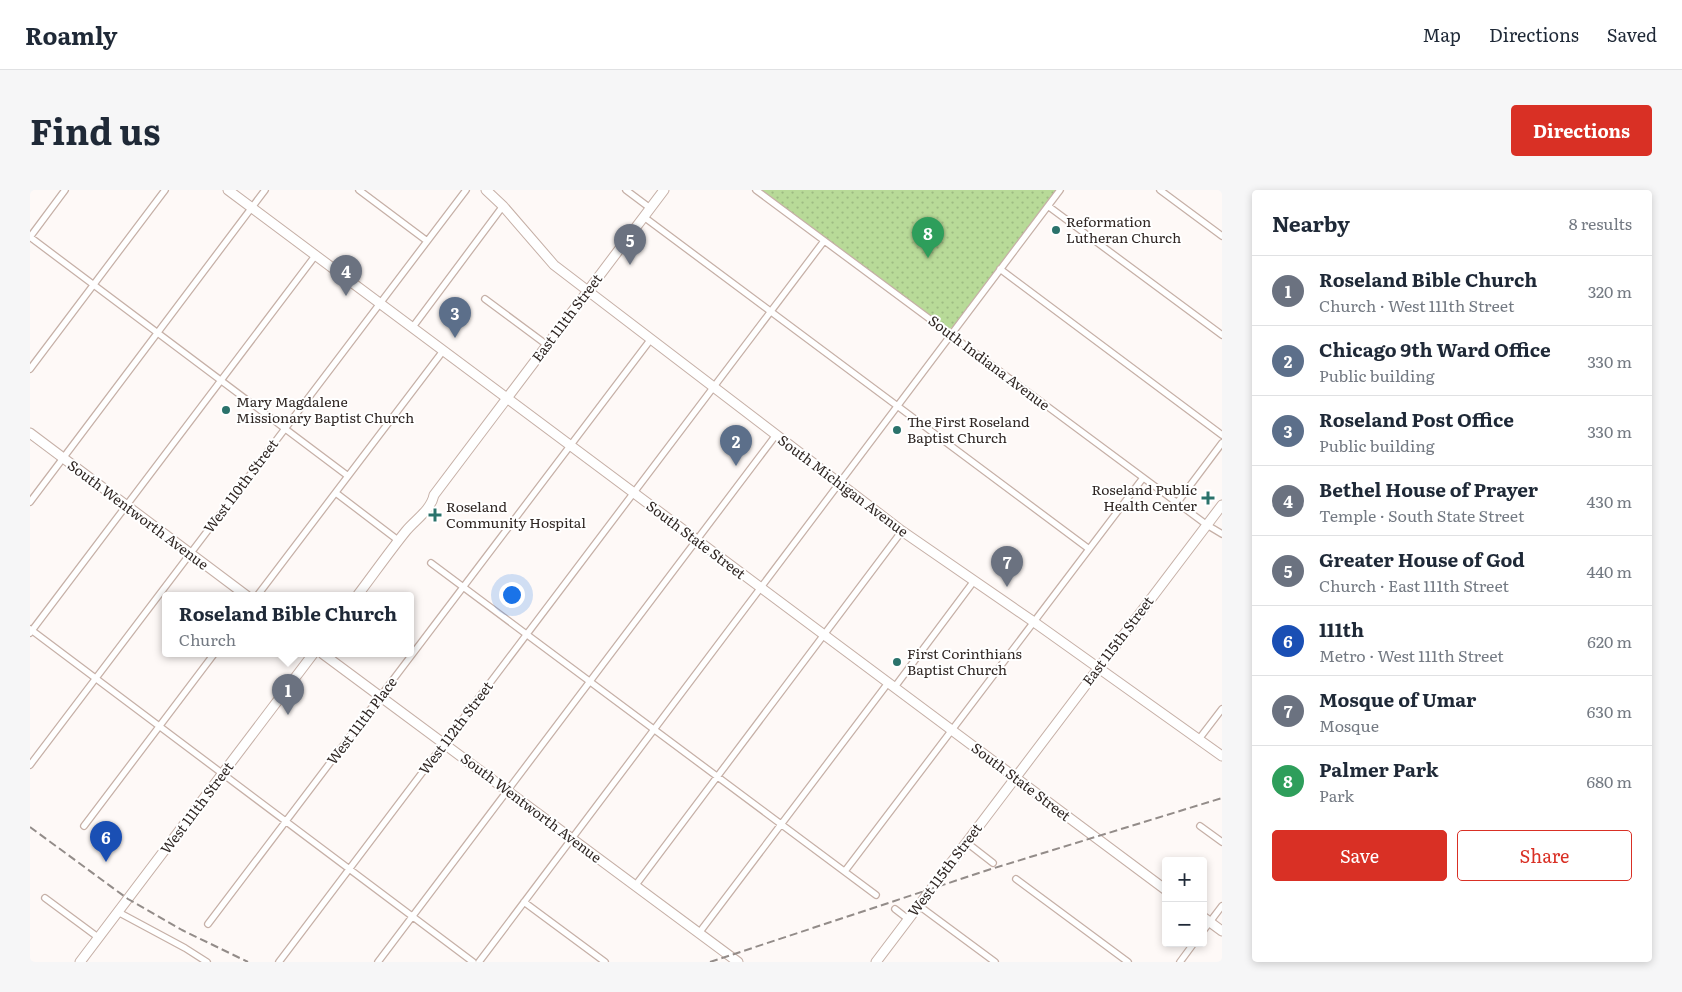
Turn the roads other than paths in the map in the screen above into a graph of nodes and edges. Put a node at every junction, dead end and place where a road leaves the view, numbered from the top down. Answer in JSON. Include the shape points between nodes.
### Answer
{"nodes":[{"id":1,"x":65,"y":190,"type":"edge"},
{"id":2,"x":165,"y":190,"type":"edge"},
{"id":3,"x":228,"y":190,"type":"edge"},
{"id":4,"x":265,"y":190,"type":"edge"},
{"id":5,"x":359,"y":190,"type":"edge"},
{"id":6,"x":466,"y":190,"type":"edge"},
{"id":7,"x":486,"y":190,"type":"edge"},
{"id":8,"x":626,"y":190,"type":"edge"},
{"id":9,"x":664,"y":190,"type":"edge"},
{"id":10,"x":756,"y":190,"type":"edge"},
{"id":11,"x":1060,"y":190,"type":"edge"},
{"id":12,"x":1160,"y":190,"type":"edge"},
{"id":13,"x":503,"y":206,"type":"junction"},
{"id":14,"x":1048,"y":206,"type":"junction"},
{"id":15,"x":252,"y":208,"type":"junction"},
{"id":16,"x":650,"y":208,"type":"junction"},
{"id":17,"x":644,"y":217,"type":"junction"},
{"id":18,"x":1222,"y":236,"type":"edge"},
{"id":19,"x":30,"y":237,"type":"edge"},
{"id":20,"x":427,"y":241,"type":"junction"},
{"id":21,"x":824,"y":241,"type":"junction"},
{"id":22,"x":316,"y":256,"type":"junction"},
{"id":23,"x":1000,"y":269,"type":"junction"},
{"id":24,"x":94,"y":285,"type":"junction"},
{"id":25,"x":588,"y":290,"type":"junction"},
{"id":26,"x":484,"y":299,"type":"dead end"},
{"id":27,"x":379,"y":304,"type":"junction"},
{"id":28,"x":770,"y":312,"type":"junction"},
{"id":29,"x":412,"y":328,"type":"junction"},
{"id":30,"x":158,"y":333,"type":"junction"},
{"id":31,"x":951,"y":335,"type":"junction"},
{"id":32,"x":1222,"y":336,"type":"edge"},
{"id":33,"x":651,"y":339,"type":"junction"},
{"id":34,"x":546,"y":345,"type":"junction"},
{"id":35,"x":443,"y":352,"type":"junction"},
{"id":36,"x":30,"y":369,"type":"edge"},
{"id":37,"x":221,"y":380,"type":"junction"},
{"id":38,"x":713,"y":387,"type":"junction"},
{"id":39,"x":506,"y":399,"type":"junction"},
{"id":40,"x":898,"y":406,"type":"junction"},
{"id":41,"x":285,"y":428,"type":"junction"},
{"id":42,"x":30,"y":433,"type":"edge"},
{"id":43,"x":776,"y":435,"type":"junction"},
{"id":44,"x":1222,"y":435,"type":"edge"},
{"id":45,"x":1222,"y":443,"type":"edge"},
{"id":46,"x":570,"y":446,"type":"junction"},
{"id":47,"x":63,"y":458,"type":"junction"},
{"id":48,"x":348,"y":476,"type":"junction"},
{"id":49,"x":1143,"y":478,"type":"junction"},
{"id":50,"x":839,"y":484,"type":"junction"},
{"id":51,"x":336,"y":493,"type":"junction"},
{"id":52,"x":633,"y":493,"type":"junction"},
{"id":53,"x":30,"y":502,"type":"edge"},
{"id":54,"x":1177,"y":503,"type":"junction"},
{"id":55,"x":1222,"y":505,"type":"edge"},
{"id":56,"x":126,"y":506,"type":"junction"},
{"id":57,"x":1207,"y":525,"type":"junction"},
{"id":58,"x":902,"y":531,"type":"junction"},
{"id":59,"x":1222,"y":534,"type":"edge"},
{"id":60,"x":697,"y":540,"type":"junction"},
{"id":61,"x":399,"y":541,"type":"junction"},
{"id":62,"x":1089,"y":549,"type":"junction"},
{"id":63,"x":190,"y":554,"type":"junction"},
{"id":64,"x":431,"y":563,"type":"dead end"},
{"id":65,"x":974,"y":581,"type":"junction"},
{"id":66,"x":462,"y":587,"type":"junction"},
{"id":67,"x":760,"y":588,"type":"junction"},
{"id":68,"x":241,"y":592,"type":"edge"},
{"id":69,"x":260,"y":592,"type":"edge"},
{"id":70,"x":360,"y":592,"type":"edge"},
{"id":71,"x":1034,"y":622,"type":"junction"},
{"id":72,"x":31,"y":631,"type":"edge"},
{"id":73,"x":526,"y":634,"type":"junction"},
{"id":74,"x":824,"y":635,"type":"junction"},
{"id":75,"x":414,"y":652,"type":"edge"},
{"id":76,"x":212,"y":657,"type":"edge"},
{"id":77,"x":312,"y":657,"type":"edge"},
{"id":78,"x":327,"y":657,"type":"edge"},
{"id":79,"x":410,"y":657,"type":"edge"},
{"id":80,"x":1098,"y":669,"type":"junction"},
{"id":81,"x":96,"y":678,"type":"junction"},
{"id":82,"x":590,"y":682,"type":"junction"},
{"id":83,"x":891,"y":686,"type":"junction"},
{"id":84,"x":381,"y":696,"type":"junction"},
{"id":85,"x":1222,"y":709,"type":"edge"},
{"id":86,"x":159,"y":726,"type":"junction"},
{"id":87,"x":654,"y":730,"type":"junction"},
{"id":88,"x":951,"y":730,"type":"junction"},
{"id":89,"x":1199,"y":739,"type":"junction"},
{"id":90,"x":444,"y":743,"type":"junction"},
{"id":91,"x":1222,"y":756,"type":"edge"},
{"id":92,"x":30,"y":765,"type":"edge"},
{"id":93,"x":222,"y":775,"type":"junction"},
{"id":94,"x":718,"y":777,"type":"junction"},
{"id":95,"x":1015,"y":778,"type":"junction"},
{"id":96,"x":508,"y":791,"type":"junction"},
{"id":97,"x":285,"y":822,"type":"junction"},
{"id":98,"x":781,"y":824,"type":"junction"},
{"id":99,"x":84,"y":826,"type":"dead end"},
{"id":100,"x":1200,"y":826,"type":"dead end"},
{"id":101,"x":572,"y":839,"type":"junction"},
{"id":102,"x":966,"y":842,"type":"junction"},
{"id":103,"x":1222,"y":842,"type":"edge"},
{"id":104,"x":993,"y":862,"type":"dead end"},
{"id":105,"x":349,"y":870,"type":"junction"},
{"id":106,"x":845,"y":872,"type":"junction"},
{"id":107,"x":1016,"y":879,"type":"dead end"},
{"id":108,"x":635,"y":886,"type":"junction"},
{"id":109,"x":1162,"y":887,"type":"edge"},
{"id":110,"x":876,"y":895,"type":"dead end"},
{"id":111,"x":45,"y":898,"type":"dead end"},
{"id":112,"x":524,"y":902,"type":"junction"},
{"id":113,"x":918,"y":905,"type":"junction"},
{"id":114,"x":1222,"y":906,"type":"edge"},
{"id":115,"x":894,"y":909,"type":"dead end"},
{"id":116,"x":118,"y":912,"type":"junction"},
{"id":117,"x":413,"y":917,"type":"junction"},
{"id":118,"x":908,"y":919,"type":"junction"},
{"id":119,"x":1207,"y":919,"type":"edge"},
{"id":120,"x":1207,"y":921,"type":"edge"},
{"id":121,"x":208,"y":924,"type":"dead end"},
{"id":122,"x":1222,"y":932,"type":"edge"},
{"id":123,"x":699,"y":933,"type":"junction"},
{"id":124,"x":99,"y":938,"type":"junction"},
{"id":125,"x":1191,"y":947,"type":"edge"},
{"id":126,"x":80,"y":962,"type":"edge"},
{"id":127,"x":207,"y":962,"type":"edge"},
{"id":128,"x":279,"y":962,"type":"edge"},
{"id":129,"x":378,"y":962,"type":"edge"},
{"id":130,"x":473,"y":962,"type":"edge"},
{"id":131,"x":478,"y":962,"type":"edge"},
{"id":132,"x":605,"y":962,"type":"edge"},
{"id":133,"x":738,"y":962,"type":"edge"},
{"id":134,"x":876,"y":962,"type":"edge"},
{"id":135,"x":995,"y":962,"type":"edge"},
{"id":136,"x":1128,"y":962,"type":"edge"},
{"id":137,"x":1180,"y":962,"type":"edge"}],
"edges":[{"from":1,"to":19,"type":"street"},
{"from":2,"to":24,"type":"street"},
{"from":3,"to":15,"type":"street","name":"South State Street"},
{"from":4,"to":15,"type":"street"},
{"from":5,"to":20,"type":"street"},
{"from":6,"to":20,"type":"street","name":"West 110th Street"},
{"from":7,"to":13,"type":"street","name":"South Michigan Avenue"},
{"from":8,"to":16,"type":"street"},
{"from":9,"to":16,"type":"street","name":"East 111th Street"},
{"from":10,"to":21,"type":"street","name":"South Indiana Avenue"},
{"from":11,"to":14,"type":"street"},
{"from":12,"to":18,"type":"street"},
{"from":13,"to":25,"type":"street","name":"South Michigan Avenue","via":[[554,265]]},
{"from":13,"to":29,"type":"street"},
{"from":14,"to":23,"type":"street"},
{"from":14,"to":32,"type":"street"},
{"from":15,"to":22,"type":"street","name":"South State Street"},
{"from":15,"to":30,"type":"street"},
{"from":16,"to":17,"type":"street","name":"East 111th Street"},
{"from":17,"to":25,"type":"street","name":"East 111th Street"},
{"from":17,"to":28,"type":"street"},
{"from":19,"to":24,"type":"street"},
{"from":20,"to":27,"type":"street","name":"West 110th Street"},
{"from":21,"to":28,"type":"street","name":"West 112th Street"},
{"from":21,"to":31,"type":"street","name":"South Indiana Avenue"},
{"from":22,"to":27,"type":"street","name":"South State Street"},
{"from":22,"to":37,"type":"street"},
{"from":23,"to":31,"type":"street"},
{"from":23,"to":44,"type":"street"},
{"from":24,"to":30,"type":"street"},
{"from":24,"to":36,"type":"street"},
{"from":25,"to":33,"type":"street","name":"South Michigan Avenue"},
{"from":25,"to":34,"type":"street","name":"East 111th Street"},
{"from":26,"to":34,"type":"street"},
{"from":27,"to":29,"type":"street","name":"South State Street"},
{"from":27,"to":41,"type":"street","name":"West 110th Street"},
{"from":28,"to":38,"type":"street","name":"West 112th Street"},
{"from":28,"to":40,"type":"street"},
{"from":29,"to":35,"type":"street","name":"South State Street"},
{"from":30,"to":37,"type":"street"},
{"from":30,"to":47,"type":"street"},
{"from":31,"to":40,"type":"street"},
{"from":31,"to":49,"type":"street","name":"South Indiana Avenue"},
{"from":33,"to":38,"type":"street","name":"South Michigan Avenue"},
{"from":33,"to":46,"type":"street","name":"West 111th Place"},
{"from":34,"to":39,"type":"street","name":"East 111th Street"},
{"from":35,"to":39,"type":"street","name":"South State Street"},
{"from":35,"to":48,"type":"street"},
{"from":37,"to":41,"type":"street"},
{"from":37,"to":56,"type":"street"},
{"from":38,"to":43,"type":"street","name":"South Michigan Avenue"},
{"from":38,"to":52,"type":"street","name":"West 112th Street"},
{"from":39,"to":46,"type":"street","name":"South State Street"},
{"from":39,"to":61,"type":"street"},
{"from":40,"to":50,"type":"street"},
{"from":40,"to":62,"type":"street"},
{"from":41,"to":48,"type":"street"},
{"from":41,"to":63,"type":"street","name":"West 110th Street"},
{"from":42,"to":47,"type":"street","name":"South Wentworth Avenue"},
{"from":43,"to":50,"type":"street","name":"South Michigan Avenue"},
{"from":43,"to":60,"type":"street"},
{"from":45,"to":54,"type":"street"},
{"from":46,"to":52,"type":"street","name":"South State Street"},
{"from":46,"to":66,"type":"street","name":"West 111th Place"},
{"from":47,"to":53,"type":"street"},
{"from":47,"to":56,"type":"street","name":"South Wentworth Avenue"},
{"from":48,"to":51,"type":"street"},
{"from":49,"to":54,"type":"street","name":"South Indiana Avenue"},
{"from":49,"to":62,"type":"street"},
{"from":50,"to":58,"type":"street","name":"South Michigan Avenue"},
{"from":50,"to":67,"type":"street"},
{"from":51,"to":61,"type":"street"},
{"from":51,"to":69,"type":"street"},
{"from":52,"to":60,"type":"street","name":"South State Street"},
{"from":52,"to":73,"type":"street","name":"West 112th Street"},
{"from":54,"to":57,"type":"street","name":"South Indiana Avenue"},
{"from":55,"to":57,"type":"street","name":"East 115th Street"},
{"from":56,"to":63,"type":"street","name":"South Wentworth Avenue"},
{"from":56,"to":72,"type":"street"},
{"from":57,"to":59,"type":"street","name":"South Indiana Avenue"},
{"from":57,"to":80,"type":"street","name":"East 115th Street"},
{"from":58,"to":65,"type":"street","name":"South Michigan Avenue"},
{"from":58,"to":74,"type":"street"},
{"from":60,"to":67,"type":"street","name":"South State Street"},
{"from":60,"to":82,"type":"street"},
{"from":61,"to":70,"type":"street"},
{"from":62,"to":71,"type":"street"},
{"from":63,"to":68,"type":"street","name":"South Wentworth Avenue"},
{"from":63,"to":81,"type":"street","name":"West 110th Street"},
{"from":64,"to":66,"type":"street"},
{"from":65,"to":71,"type":"street","name":"South Michigan Avenue"},
{"from":65,"to":83,"type":"street"},
{"from":66,"to":73,"type":"street"},
{"from":66,"to":75,"type":"street","name":"West 111th Place"},
{"from":67,"to":74,"type":"street","name":"South State Street"},
{"from":67,"to":87,"type":"street"},
{"from":71,"to":80,"type":"street","name":"South Michigan Avenue"},
{"from":71,"to":88,"type":"street"},
{"from":72,"to":81,"type":"street"},
{"from":73,"to":82,"type":"street"},
{"from":73,"to":90,"type":"street","name":"West 112th Street"},
{"from":74,"to":83,"type":"street","name":"South State Street"},
{"from":74,"to":94,"type":"street"},
{"from":76,"to":86,"type":"street"},
{"from":77,"to":93,"type":"street","name":"West 111th Street"},
{"from":78,"to":84,"type":"street","name":"South Wentworth Avenue"},
{"from":79,"to":84,"type":"street","name":"West 111th Place"},
{"from":80,"to":89,"type":"street","name":"South Michigan Avenue"},
{"from":80,"to":95,"type":"street","name":"East 115th Street"},
{"from":81,"to":86,"type":"street"},
{"from":81,"to":92,"type":"street","name":"West 110th Street"},
{"from":82,"to":87,"type":"street"},
{"from":82,"to":96,"type":"street"},
{"from":83,"to":88,"type":"street","name":"South State Street"},
{"from":83,"to":98,"type":"street"},
{"from":84,"to":90,"type":"street","name":"South Wentworth Avenue"},
{"from":84,"to":97,"type":"street","name":"West 111th Place"},
{"from":85,"to":89,"type":"street"},
{"from":86,"to":93,"type":"street"},
{"from":86,"to":99,"type":"street"},
{"from":87,"to":94,"type":"street"},
{"from":87,"to":101,"type":"street"},
{"from":88,"to":95,"type":"street","name":"South State Street"},
{"from":88,"to":106,"type":"street"},
{"from":89,"to":91,"type":"street","name":"South Michigan Avenue"},
{"from":90,"to":96,"type":"street","name":"South Wentworth Avenue"},
{"from":90,"to":105,"type":"street","name":"West 112th Street"},
{"from":93,"to":97,"type":"street"},
{"from":93,"to":116,"type":"street","name":"West 111th Street"},
{"from":94,"to":98,"type":"street"},
{"from":94,"to":108,"type":"street"},
{"from":95,"to":102,"type":"street","name":"West 115th Street"},
{"from":95,"to":109,"type":"street","name":"South State Street"},
{"from":96,"to":101,"type":"street","name":"South Wentworth Avenue"},
{"from":96,"to":117,"type":"street"},
{"from":97,"to":105,"type":"street"},
{"from":97,"to":121,"type":"street","name":"West 111th Place"},
{"from":98,"to":106,"type":"street"},
{"from":98,"to":123,"type":"street"},
{"from":100,"to":103,"type":"street"},
{"from":101,"to":108,"type":"street","name":"South Wentworth Avenue"},
{"from":101,"to":112,"type":"street"},
{"from":102,"to":104,"type":"street"},
{"from":102,"to":113,"type":"street","name":"West 115th Street"},
{"from":105,"to":117,"type":"street"},
{"from":105,"to":128,"type":"street","name":"West 112th Street"},
{"from":106,"to":110,"type":"street"},
{"from":107,"to":136,"type":"street"},
{"from":108,"to":123,"type":"street","name":"South Wentworth Avenue"},
{"from":111,"to":124,"type":"street"},
{"from":112,"to":131,"type":"street"},
{"from":112,"to":132,"type":"street"},
{"from":113,"to":118,"type":"street","name":"West 115th Street"},
{"from":113,"to":135,"type":"street"},
{"from":114,"to":119,"type":"street"},
{"from":115,"to":118,"type":"street"},
{"from":116,"to":124,"type":"street","name":"West 111th Street"},
{"from":116,"to":127,"type":"street"},
{"from":117,"to":129,"type":"street"},
{"from":117,"to":130,"type":"street"},
{"from":118,"to":134,"type":"street","name":"West 115th Street"},
{"from":120,"to":122,"type":"street"},
{"from":123,"to":133,"type":"street","name":"South Wentworth Avenue"},
{"from":124,"to":126,"type":"street","name":"West 111th Street"},
{"from":125,"to":137,"type":"street"}]}
